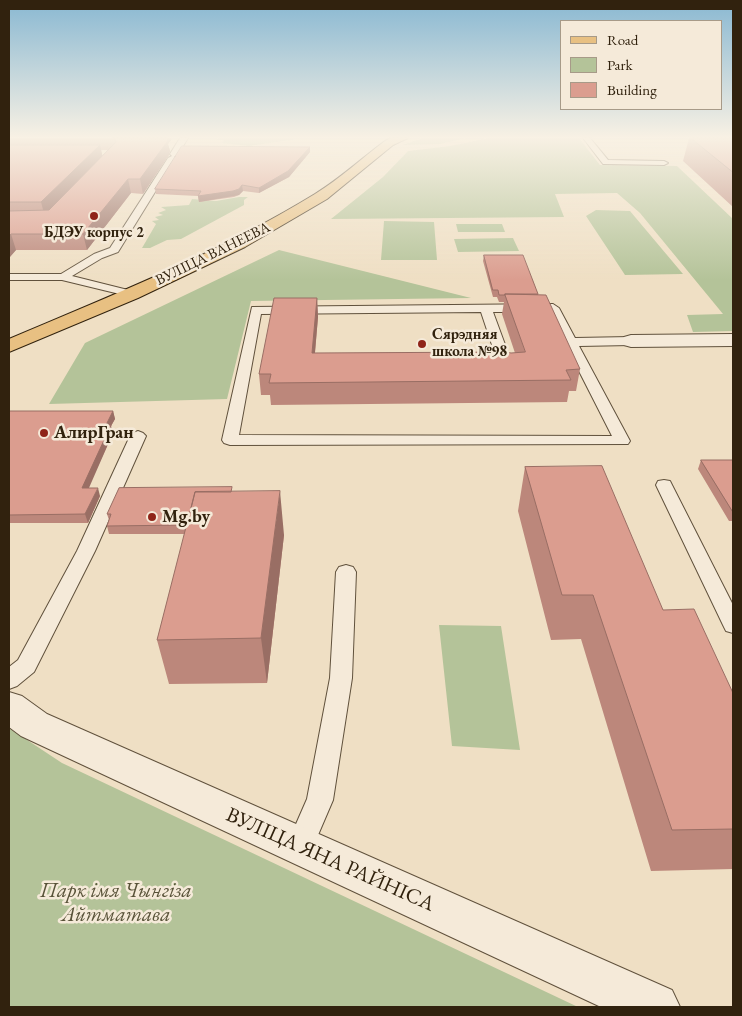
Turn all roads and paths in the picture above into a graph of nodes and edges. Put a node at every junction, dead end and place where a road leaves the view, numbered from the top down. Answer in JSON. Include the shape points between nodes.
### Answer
{"nodes":[{"id":1,"x":151,"y":185,"type":"edge"},
{"id":2,"x":335,"y":185,"type":"edge"},
{"id":3,"x":221,"y":236,"type":"dead end"},
{"id":4,"x":148,"y":269,"type":"dead end"},
{"id":5,"x":9,"y":276,"type":"edge"},
{"id":6,"x":64,"y":277,"type":"junction"},
{"id":7,"x":132,"y":285,"type":"junction"},
{"id":8,"x":107,"y":288,"type":"junction"},
{"id":9,"x":81,"y":298,"type":"dead end"},
{"id":10,"x":486,"y":308,"type":"junction"},
{"id":11,"x":733,"y":340,"type":"edge"},
{"id":12,"x":631,"y":341,"type":"joint"},
{"id":13,"x":572,"y":342,"type":"junction"},
{"id":14,"x":9,"y":346,"type":"edge"},
{"id":15,"x":507,"y":369,"type":"edge"},
{"id":16,"x":138,"y":436,"type":"dead end"},
{"id":17,"x":664,"y":485,"type":"dead end"},
{"id":18,"x":346,"y":572,"type":"dead end"},
{"id":19,"x":733,"y":625,"type":"edge"},
{"id":20,"x":9,"y":680,"type":"edge"},
{"id":21,"x":9,"y":706,"type":"edge"},
{"id":22,"x":299,"y":846,"type":"junction"},
{"id":23,"x":655,"y":1007,"type":"edge"}],
"edges":[{"from":1,"to":6,"type":"lane","via":[[114,250]]},
{"from":2,"to":7,"type":"main road","name":"ВУЛІЦА ВАНЕЕВА","via":[[239,244]]},
{"from":3,"to":4,"type":"main road","name":"ВУЛІЦА ВАНЕЕВА"},
{"from":5,"to":6,"type":"lane"},
{"from":6,"to":8,"type":"lane"},
{"from":7,"to":8,"type":"main road","name":"ВУЛІЦА ВАНЕЕВА"},
{"from":7,"to":14,"type":"main road","name":"ВУЛІЦА ВАНЕЕВА"},
{"from":8,"to":9,"type":"main road","name":"ВУЛІЦА ВАНЕЕВА"},
{"from":10,"to":13,"type":"lane","via":[[552,308]]},
{"from":10,"to":13,"type":"lane","via":[[256,310],[230,440],[622,441]]},
{"from":10,"to":15,"type":"lane"},
{"from":11,"to":12,"type":"street"},
{"from":12,"to":13,"type":"lane"},
{"from":16,"to":20,"type":"lane","via":[[86,551],[26,666]]},
{"from":17,"to":19,"type":"lane"},
{"from":18,"to":22,"type":"lane","via":[[341,678],[320,800]]},
{"from":21,"to":22,"type":"street","name":"ВУЛІЦА ЯНА РАЙНІСА","via":[[34,724]]},
{"from":22,"to":23,"type":"street","name":"ВУЛІЦА ЯНА РАЙНІСА"}]}
